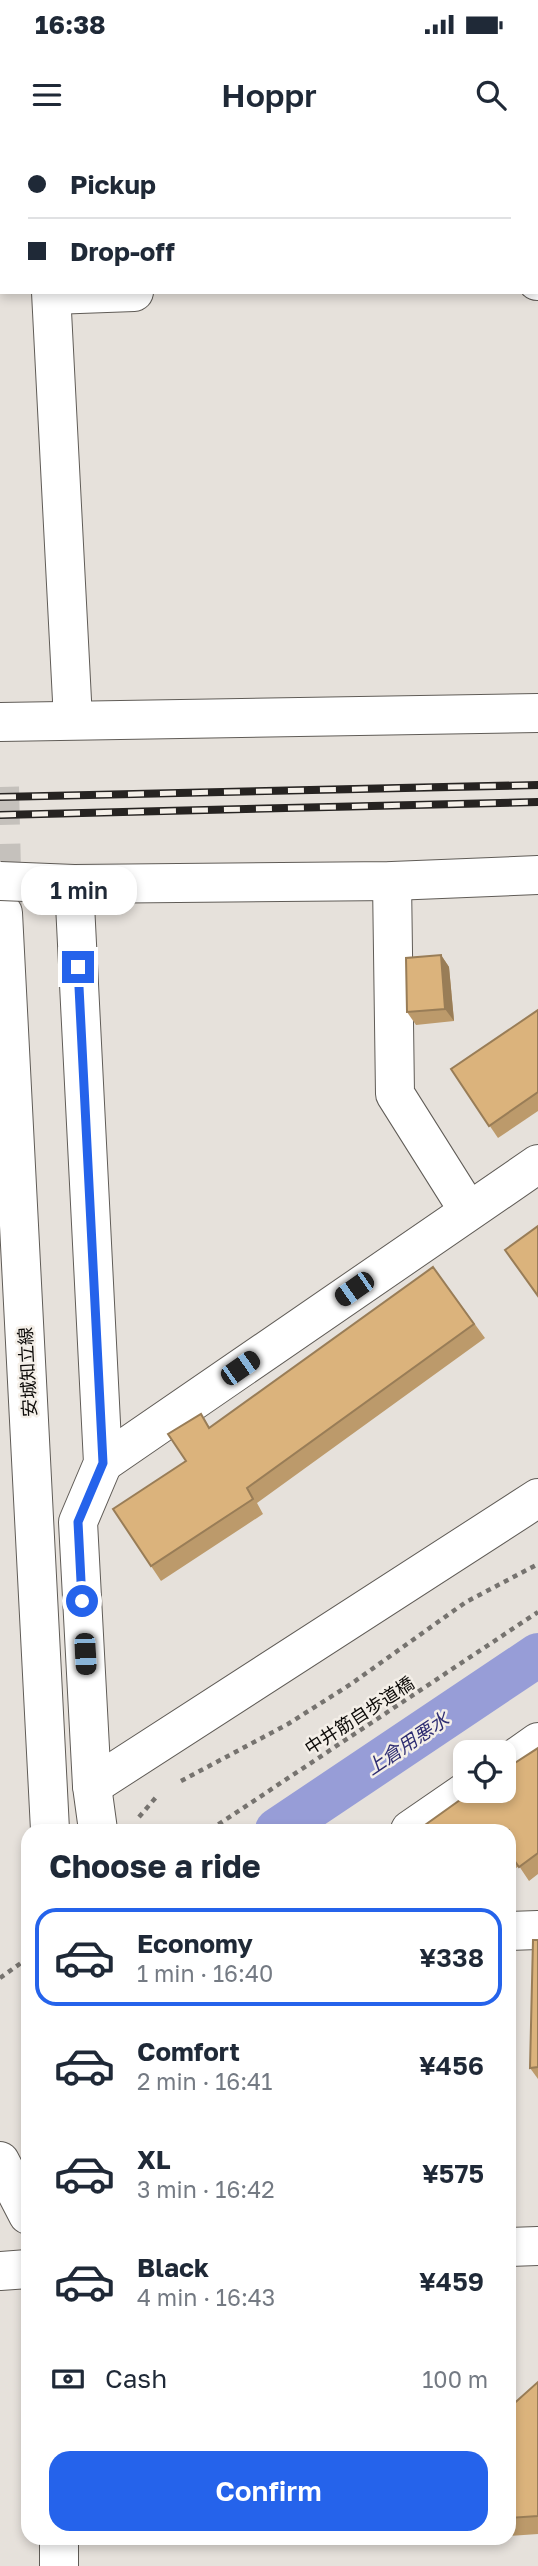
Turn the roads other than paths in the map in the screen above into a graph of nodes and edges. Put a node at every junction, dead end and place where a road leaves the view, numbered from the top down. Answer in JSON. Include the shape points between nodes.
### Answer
{"nodes":[{"id":1,"x":52,"y":294,"type":"edge"},
{"id":2,"x":538,"y":713,"type":"edge"},
{"id":3,"x":73,"y":720,"type":"junction"},
{"id":4,"x":0,"y":722,"type":"edge"},
{"id":5,"x":538,"y":875,"type":"edge"},
{"id":6,"x":393,"y":881,"type":"junction"},
{"id":7,"x":74,"y":884,"type":"junction"},
{"id":8,"x":2,"y":897,"type":"edge"},
{"id":9,"x":538,"y":1164,"type":"edge"},
{"id":10,"x":468,"y":1210,"type":"junction"},
{"id":11,"x":103,"y":1463,"type":"junction"},
{"id":12,"x":538,"y":1499,"type":"edge"},
{"id":13,"x":538,"y":1742,"type":"edge"},
{"id":14,"x":516,"y":1758,"type":"edge"},
{"id":15,"x":92,"y":1786,"type":"junction"},
{"id":16,"x":453,"y":1800,"type":"edge"},
{"id":17,"x":50,"y":1824,"type":"edge"},
{"id":18,"x":97,"y":1824,"type":"edge"},
{"id":19,"x":419,"y":1824,"type":"edge"},
{"id":20,"x":538,"y":1930,"type":"edge"},
{"id":21,"x":516,"y":1931,"type":"edge"},
{"id":22,"x":0,"y":2161,"type":"edge"},
{"id":23,"x":21,"y":2202,"type":"edge"},
{"id":24,"x":538,"y":2246,"type":"edge"},
{"id":25,"x":516,"y":2247,"type":"edge"},
{"id":26,"x":21,"y":2270,"type":"edge"},
{"id":27,"x":0,"y":2271,"type":"edge"},
{"id":28,"x":59,"y":2545,"type":"edge"},
{"id":29,"x":60,"y":2566,"type":"edge"}],
"edges":[{"from":1,"to":3,"type":"street"},
{"from":2,"to":3,"type":"street"},
{"from":3,"to":4,"type":"street"},
{"from":5,"to":6,"type":"street"},
{"from":6,"to":7,"type":"street"},
{"from":6,"to":10,"type":"street","via":[[396,1094]]},
{"from":7,"to":8,"type":"street","bridge":true},
{"from":7,"to":11,"type":"street"},
{"from":8,"to":17,"type":"street","name":"安城知立線"},
{"from":9,"to":10,"type":"street"},
{"from":10,"to":11,"type":"street"},
{"from":11,"to":15,"type":"street","via":[[78,1522]]},
{"from":12,"to":15,"type":"street"},
{"from":13,"to":14,"type":"street"},
{"from":15,"to":18,"type":"street"},
{"from":16,"to":19,"type":"street"},
{"from":20,"to":21,"type":"street"},
{"from":22,"to":23,"type":"street"},
{"from":24,"to":25,"type":"street"},
{"from":26,"to":27,"type":"street"},
{"from":28,"to":29,"type":"street"}]}
